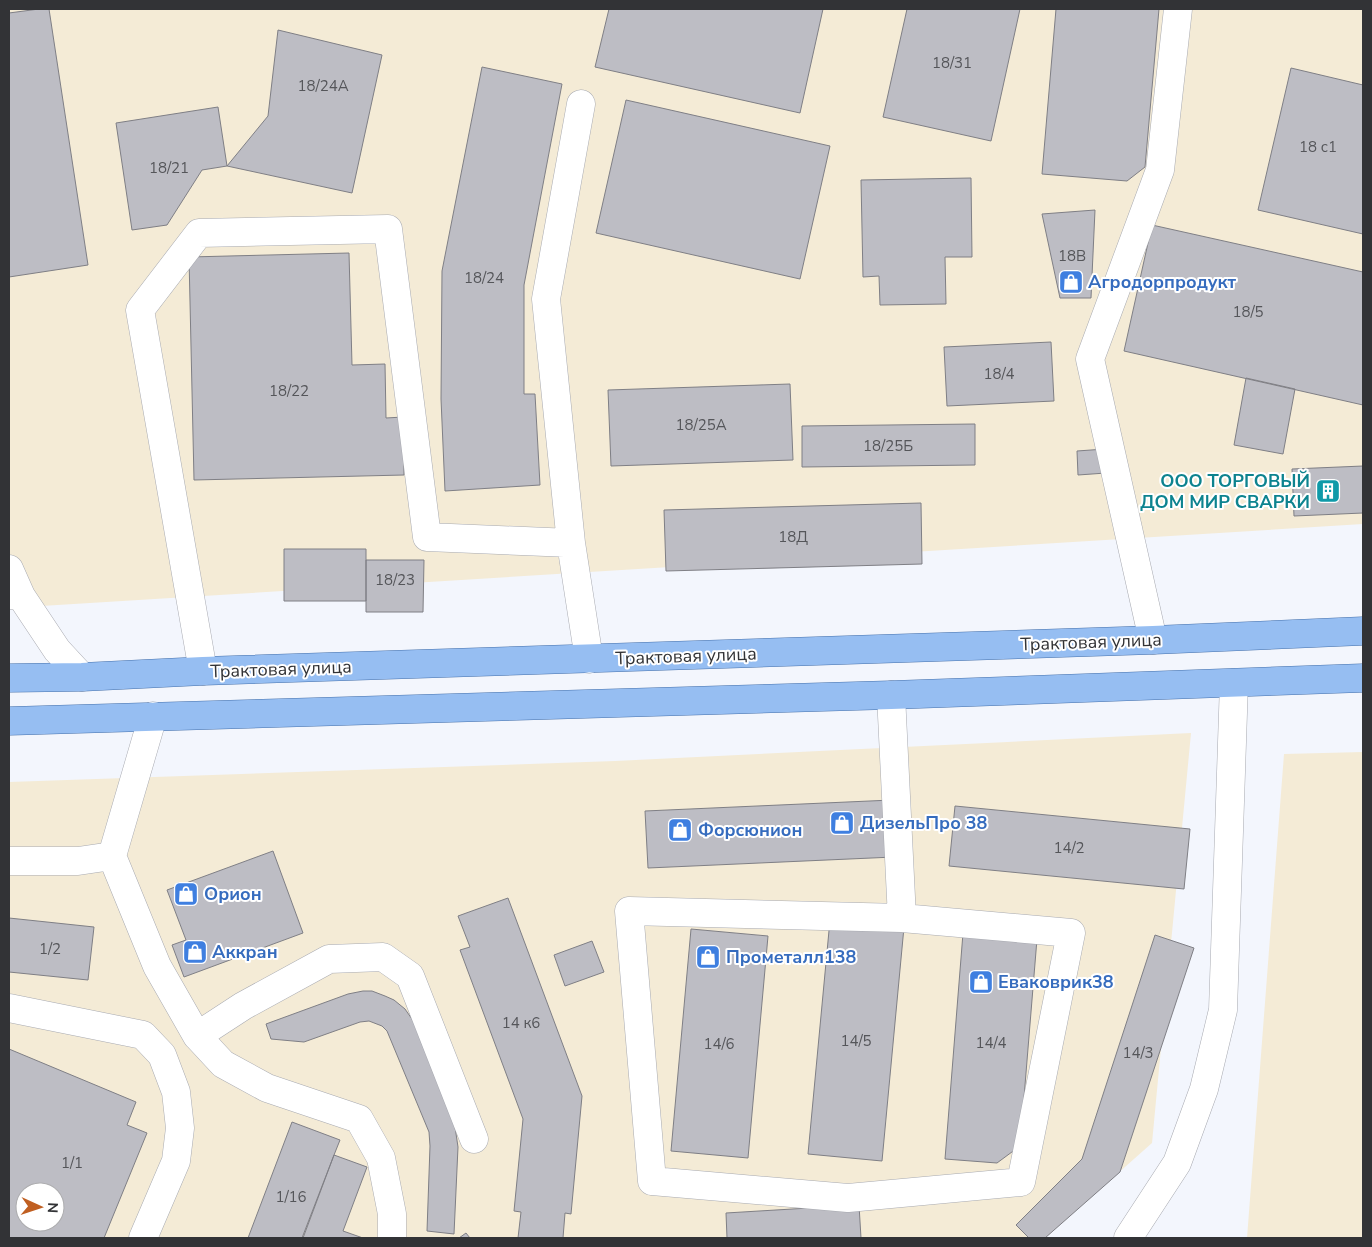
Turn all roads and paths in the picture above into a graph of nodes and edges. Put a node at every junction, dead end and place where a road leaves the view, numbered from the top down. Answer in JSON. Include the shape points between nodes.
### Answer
{"nodes":[{"id":1,"x":1178,"y":9,"type":"edge"},
{"id":2,"x":581,"y":104,"type":"dead end"},
{"id":3,"x":571,"y":542,"type":"junction"},
{"id":4,"x":9,"y":569,"type":"edge"},
{"id":5,"x":13,"y":594,"type":"edge"},
{"id":6,"x":1363,"y":631,"type":"edge"},
{"id":7,"x":1153,"y":640,"type":"junction"},
{"id":8,"x":589,"y":659,"type":"junction"},
{"id":9,"x":203,"y":671,"type":"junction"},
{"id":10,"x":82,"y":677,"type":"junction"},
{"id":11,"x":9,"y":678,"type":"edge"},
{"id":12,"x":1363,"y":678,"type":"edge"},
{"id":13,"x":1234,"y":683,"type":"junction"},
{"id":14,"x":892,"y":695,"type":"junction"},
{"id":15,"x":153,"y":716,"type":"junction"},
{"id":16,"x":9,"y":721,"type":"edge"},
{"id":17,"x":112,"y":856,"type":"junction"},
{"id":18,"x":9,"y":861,"type":"edge"},
{"id":19,"x":902,"y":918,"type":"junction"},
{"id":20,"x":9,"y":1008,"type":"edge"},
{"id":21,"x":197,"y":1036,"type":"junction"},
{"id":22,"x":474,"y":1139,"type":"dead end"},
{"id":23,"x":143,"y":1238,"type":"edge"},
{"id":24,"x":392,"y":1238,"type":"edge"},
{"id":25,"x":1128,"y":1238,"type":"edge"}],
"edges":[{"from":1,"to":7,"type":"lane","via":[[1160,170],[1090,359]]},
{"from":2,"to":3,"type":"lane","via":[[546,299]]},
{"from":3,"to":8,"type":"lane"},
{"from":3,"to":9,"type":"lane","via":[[427,537],[388,229],[200,233],[140,310]]},
{"from":4,"to":5,"type":"lane"},
{"from":5,"to":10,"type":"lane"},
{"from":6,"to":7,"type":"main road","name":"Трактовая улица"},
{"from":7,"to":8,"type":"main road","name":"Трактовая улица"},
{"from":8,"to":9,"type":"main road","name":"Трактовая улица"},
{"from":9,"to":10,"type":"main road","name":"Трактовая улица"},
{"from":10,"to":11,"type":"main road","name":"Трактовая улица"},
{"from":12,"to":13,"type":"main road"},
{"from":13,"to":14,"type":"main road"},
{"from":13,"to":25,"type":"lane","via":[[1223,1010],[1204,1089],[1177,1163]]},
{"from":14,"to":15,"type":"main road"},
{"from":14,"to":19,"type":"lane"},
{"from":15,"to":16,"type":"main road"},
{"from":15,"to":17,"type":"lane"},
{"from":17,"to":18,"type":"lane","via":[[78,861]]},
{"from":17,"to":21,"type":"lane","via":[[157,966]]},
{"from":19,"to":19,"type":"lane","via":[[1071,933],[1021,1182],[848,1198],[652,1181],[629,911]]},
{"from":20,"to":23,"type":"lane","via":[[143,1035],[162,1055],[176,1092],[180,1128],[176,1161]]},
{"from":21,"to":22,"type":"lane","via":[[243,1006],[329,959],[383,957],[410,976]]},
{"from":21,"to":24,"type":"lane","via":[[223,1064],[267,1088],[359,1120],[382,1158],[392,1214]]}]}
